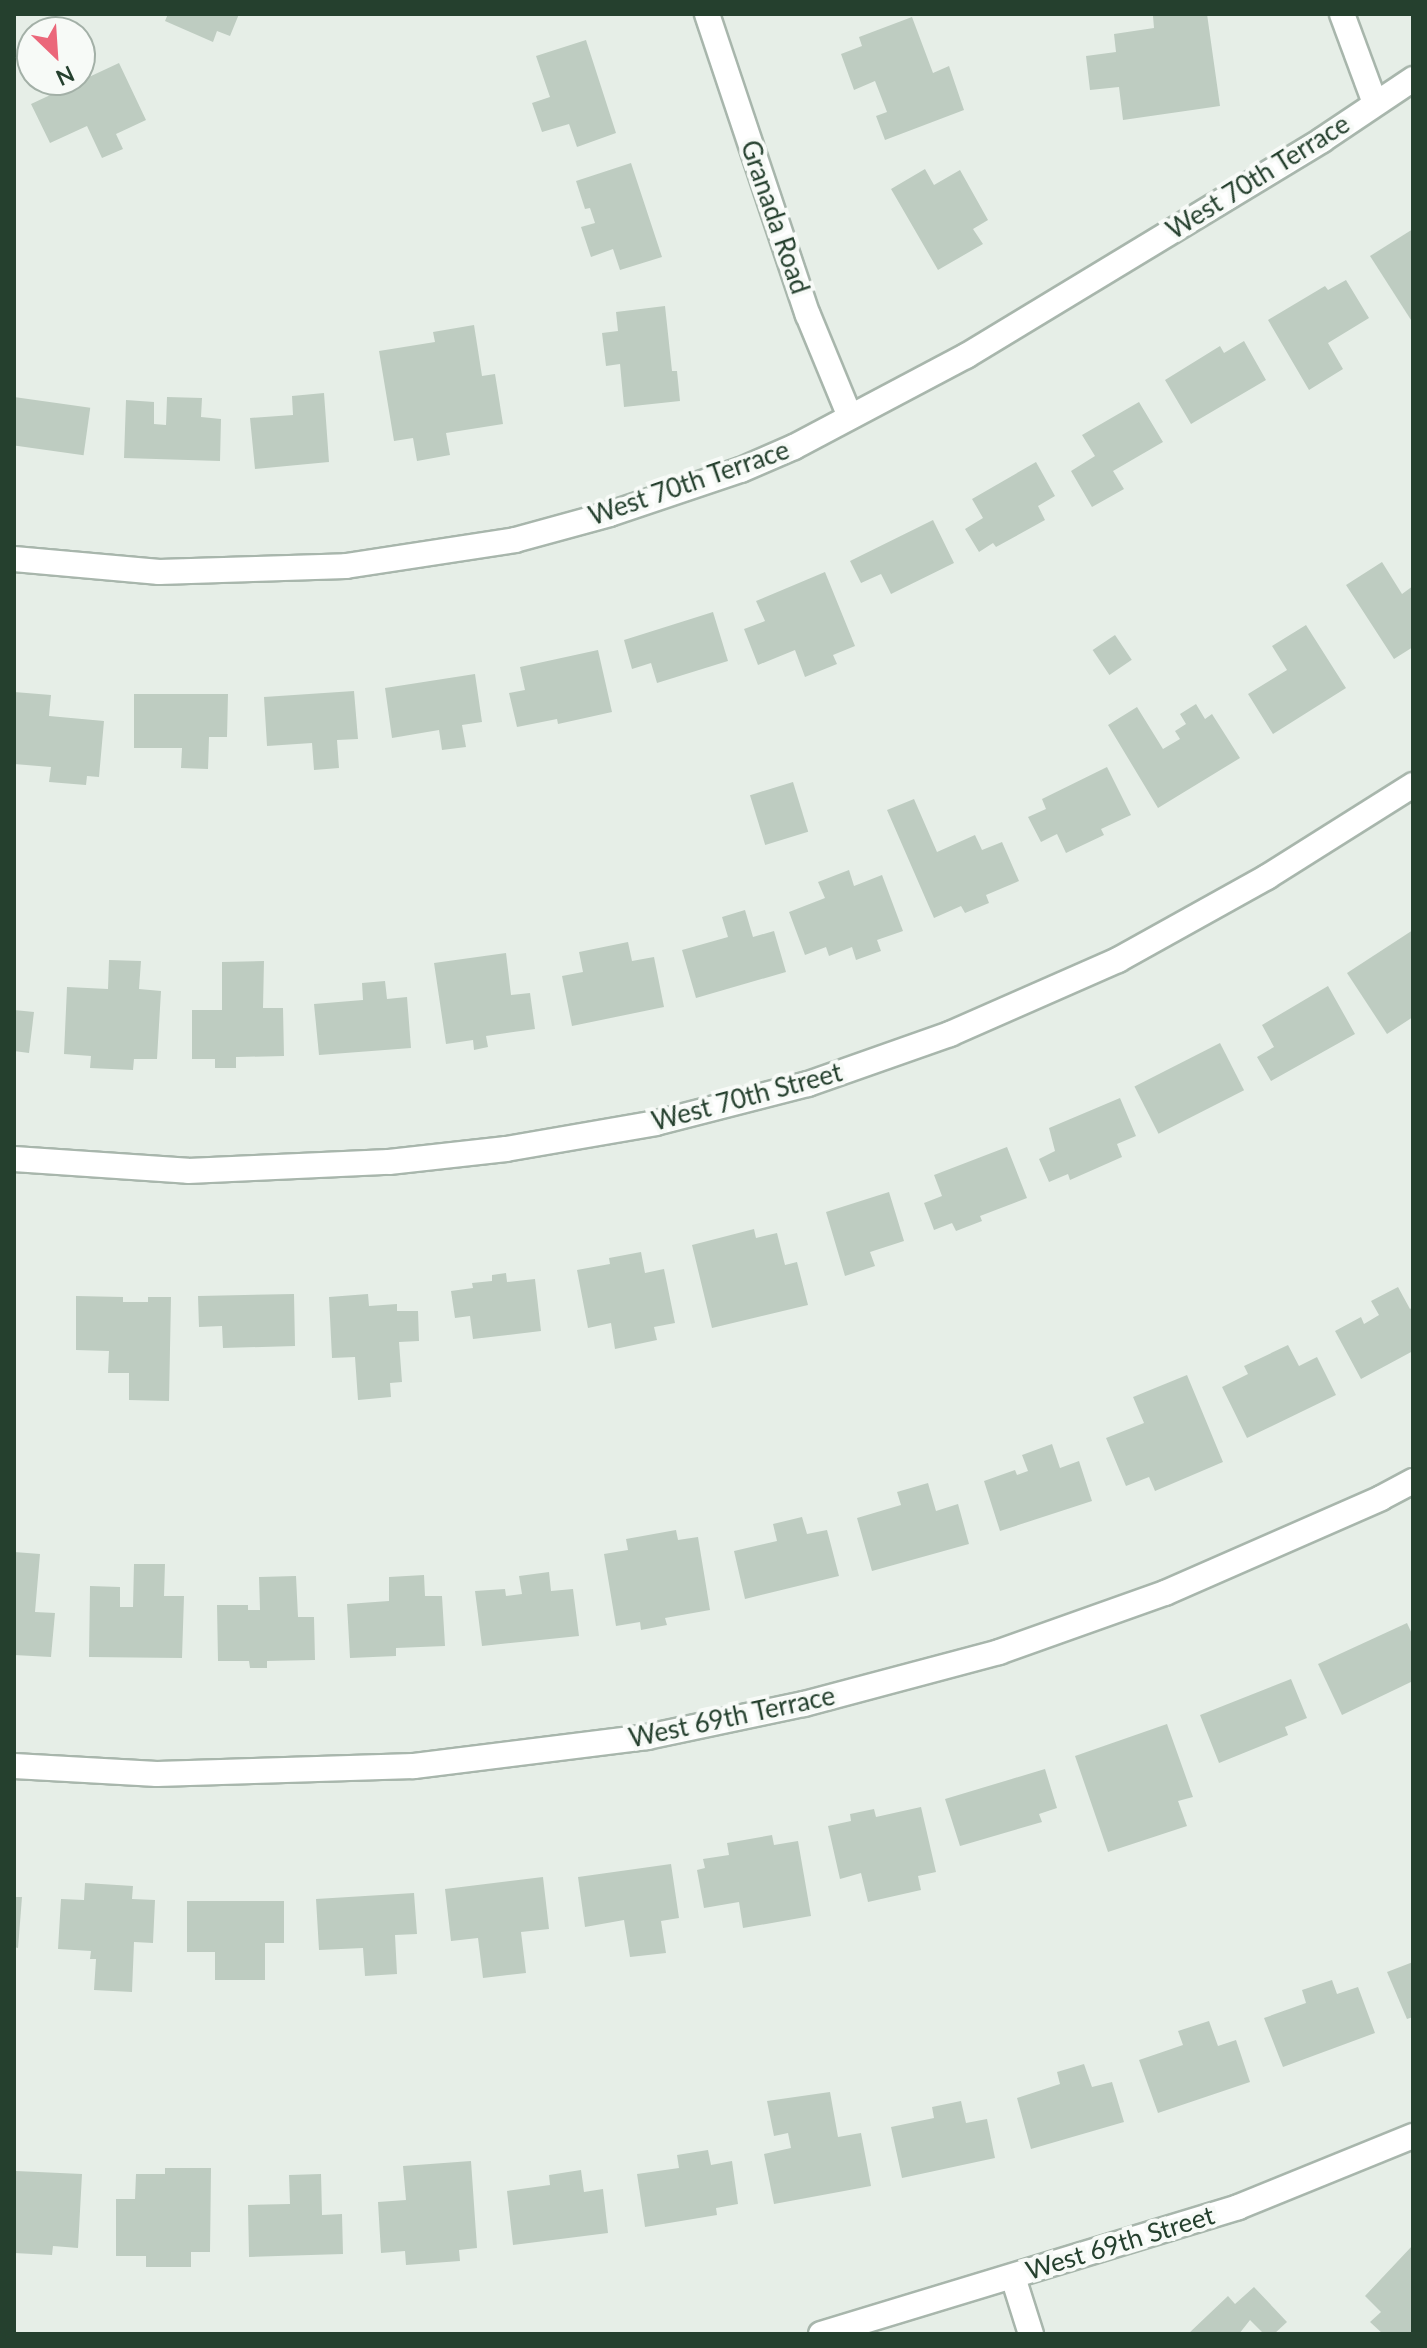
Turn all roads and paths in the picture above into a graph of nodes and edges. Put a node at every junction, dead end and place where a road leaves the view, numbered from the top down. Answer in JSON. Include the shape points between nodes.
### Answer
{"nodes":[{"id":1,"x":707,"y":14,"type":"edge"},
{"id":2,"x":1342,"y":14,"type":"edge"},
{"id":3,"x":1413,"y":79,"type":"edge"},
{"id":4,"x":1375,"y":103,"type":"junction"},
{"id":5,"x":850,"y":417,"type":"junction"},
{"id":6,"x":14,"y":559,"type":"edge"},
{"id":7,"x":1413,"y":785,"type":"edge"},
{"id":8,"x":14,"y":1159,"type":"edge"},
{"id":9,"x":1413,"y":1481,"type":"edge"},
{"id":10,"x":14,"y":1766,"type":"edge"},
{"id":11,"x":1413,"y":2136,"type":"edge"},
{"id":12,"x":1013,"y":2277,"type":"junction"},
{"id":13,"x":821,"y":2334,"type":"edge"},
{"id":14,"x":1031,"y":2334,"type":"edge"}],
"edges":[{"from":1,"to":5,"type":"street","name":"Granada Road","via":[[808,315]]},
{"from":2,"to":4,"type":"street"},
{"from":3,"to":4,"type":"street","name":"West 70th Terrace"},
{"from":4,"to":5,"type":"street","name":"West 70th Terrace","via":[[966,356]]},
{"from":5,"to":6,"type":"street","name":"West 70th Terrace","via":[[741,470],[515,540],[346,566],[159,572]]},
{"from":7,"to":8,"type":"street","name":"West 70th Street","via":[[1267,877],[1118,960],[950,1034],[808,1084],[656,1123],[506,1149],[389,1162],[188,1171]]},
{"from":9,"to":10,"type":"street","name":"West 69th Terrace","via":[[1165,1593],[999,1652],[804,1704],[647,1737],[414,1766],[157,1774]]},
{"from":11,"to":12,"type":"street","name":"West 69th Street","via":[[1238,2207]]},
{"from":12,"to":13,"type":"street","name":"West 69th Street"},
{"from":12,"to":14,"type":"street"}]}
